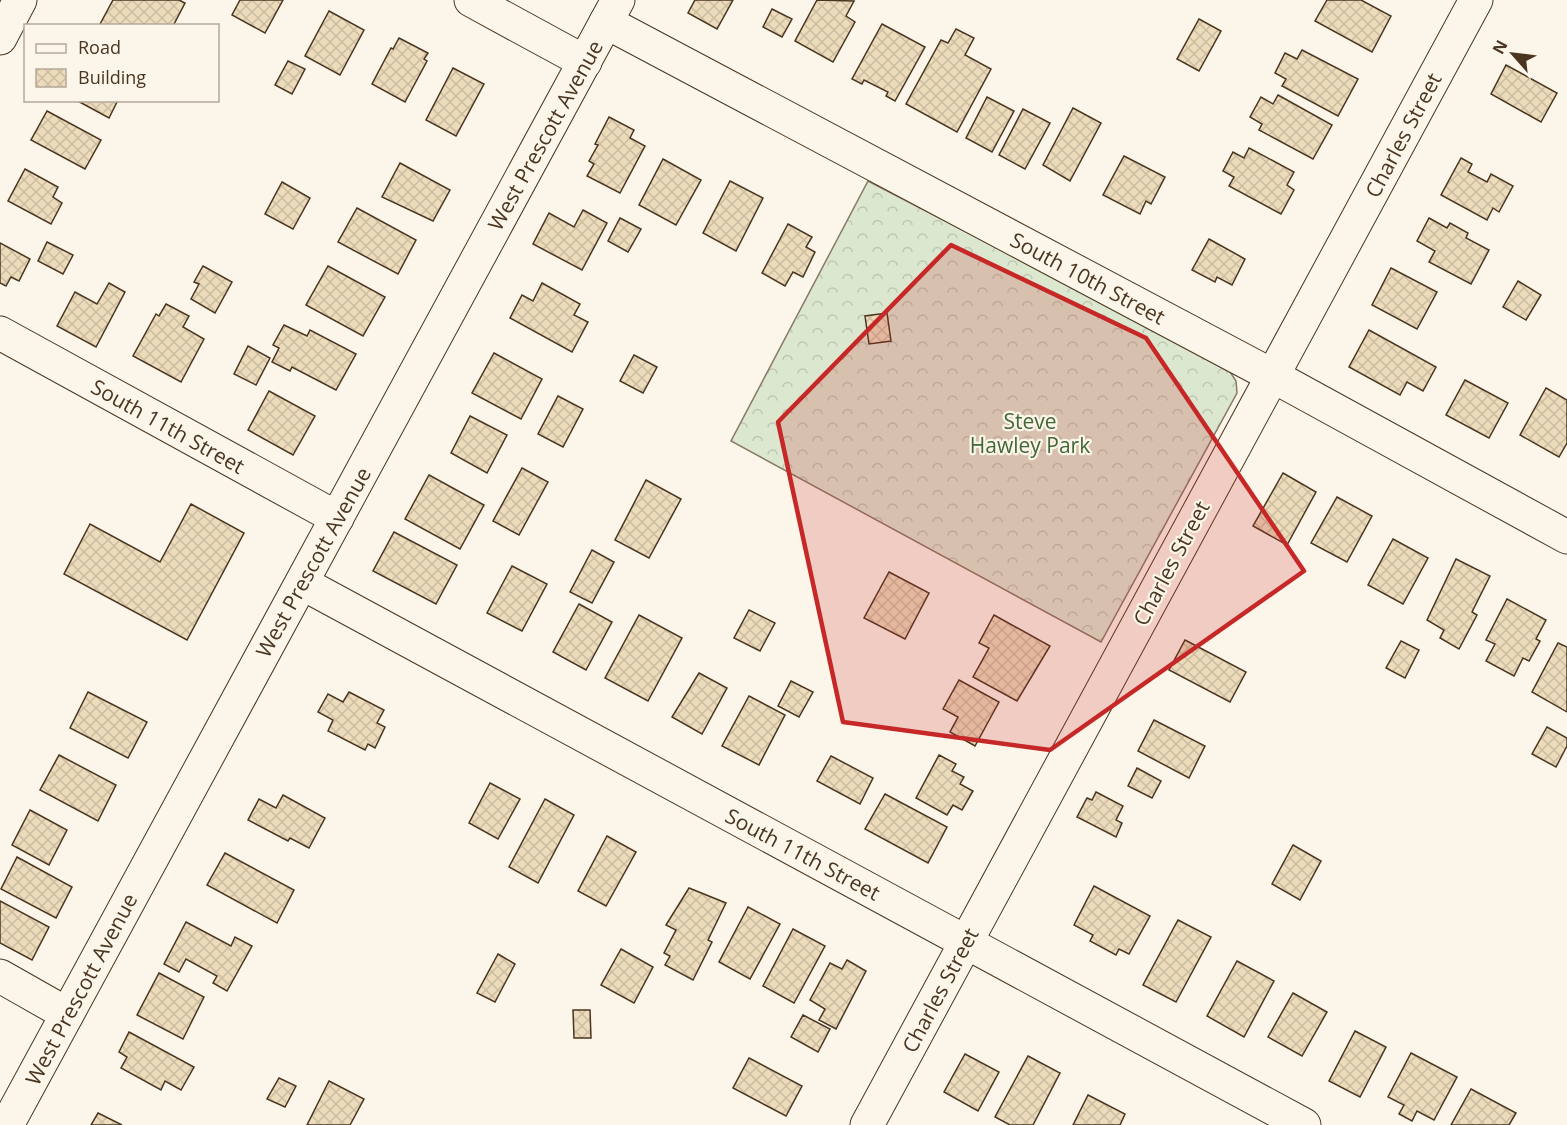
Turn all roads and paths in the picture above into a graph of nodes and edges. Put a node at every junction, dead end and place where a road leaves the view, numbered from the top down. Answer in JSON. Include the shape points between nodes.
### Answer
{"nodes":[{"id":1,"x":20,"y":0,"type":"edge"},
{"id":2,"x":471,"y":0,"type":"edge"},
{"id":3,"x":1476,"y":0,"type":"edge"},
{"id":4,"x":612,"y":11,"type":"edge"},
{"id":5,"x":0,"y":38,"type":"edge"},
{"id":6,"x":585,"y":62,"type":"junction"},
{"id":7,"x":0,"y":333,"type":"edge"},
{"id":8,"x":1273,"y":376,"type":"junction"},
{"id":9,"x":337,"y":518,"type":"junction"},
{"id":10,"x":1567,"y":537,"type":"edge"},
{"id":11,"x":302,"y":582,"type":"junction"},
{"id":12,"x":966,"y":942,"type":"junction"},
{"id":13,"x":0,"y":976,"type":"edge"},
{"id":14,"x":67,"y":1014,"type":"junction"},
{"id":15,"x":7,"y":1125,"type":"edge"},
{"id":16,"x":867,"y":1125,"type":"edge"},
{"id":17,"x":1304,"y":1125,"type":"edge"}],
"edges":[{"from":1,"to":5,"type":"street"},
{"from":2,"to":6,"type":"street"},
{"from":3,"to":8,"type":"street","name":"Charles Street"},
{"from":4,"to":6,"type":"street","name":"West Prescott Avenue"},
{"from":4,"to":8,"type":"street","name":"South 10th Street"},
{"from":6,"to":9,"type":"street","name":"West Prescott Avenue"},
{"from":7,"to":9,"type":"street","name":"South 11th Street"},
{"from":8,"to":10,"type":"street","name":"South 10th Street"},
{"from":8,"to":12,"type":"street","name":"Charles Street"},
{"from":9,"to":11,"type":"street","name":"West Prescott Avenue"},
{"from":11,"to":12,"type":"street","name":"South 11th Street"},
{"from":11,"to":14,"type":"street","name":"West Prescott Avenue"},
{"from":12,"to":16,"type":"street","name":"Charles Street"},
{"from":12,"to":17,"type":"street","name":"South 11th Street"},
{"from":13,"to":14,"type":"street"},
{"from":14,"to":15,"type":"street","name":"West Prescott Avenue"}]}
